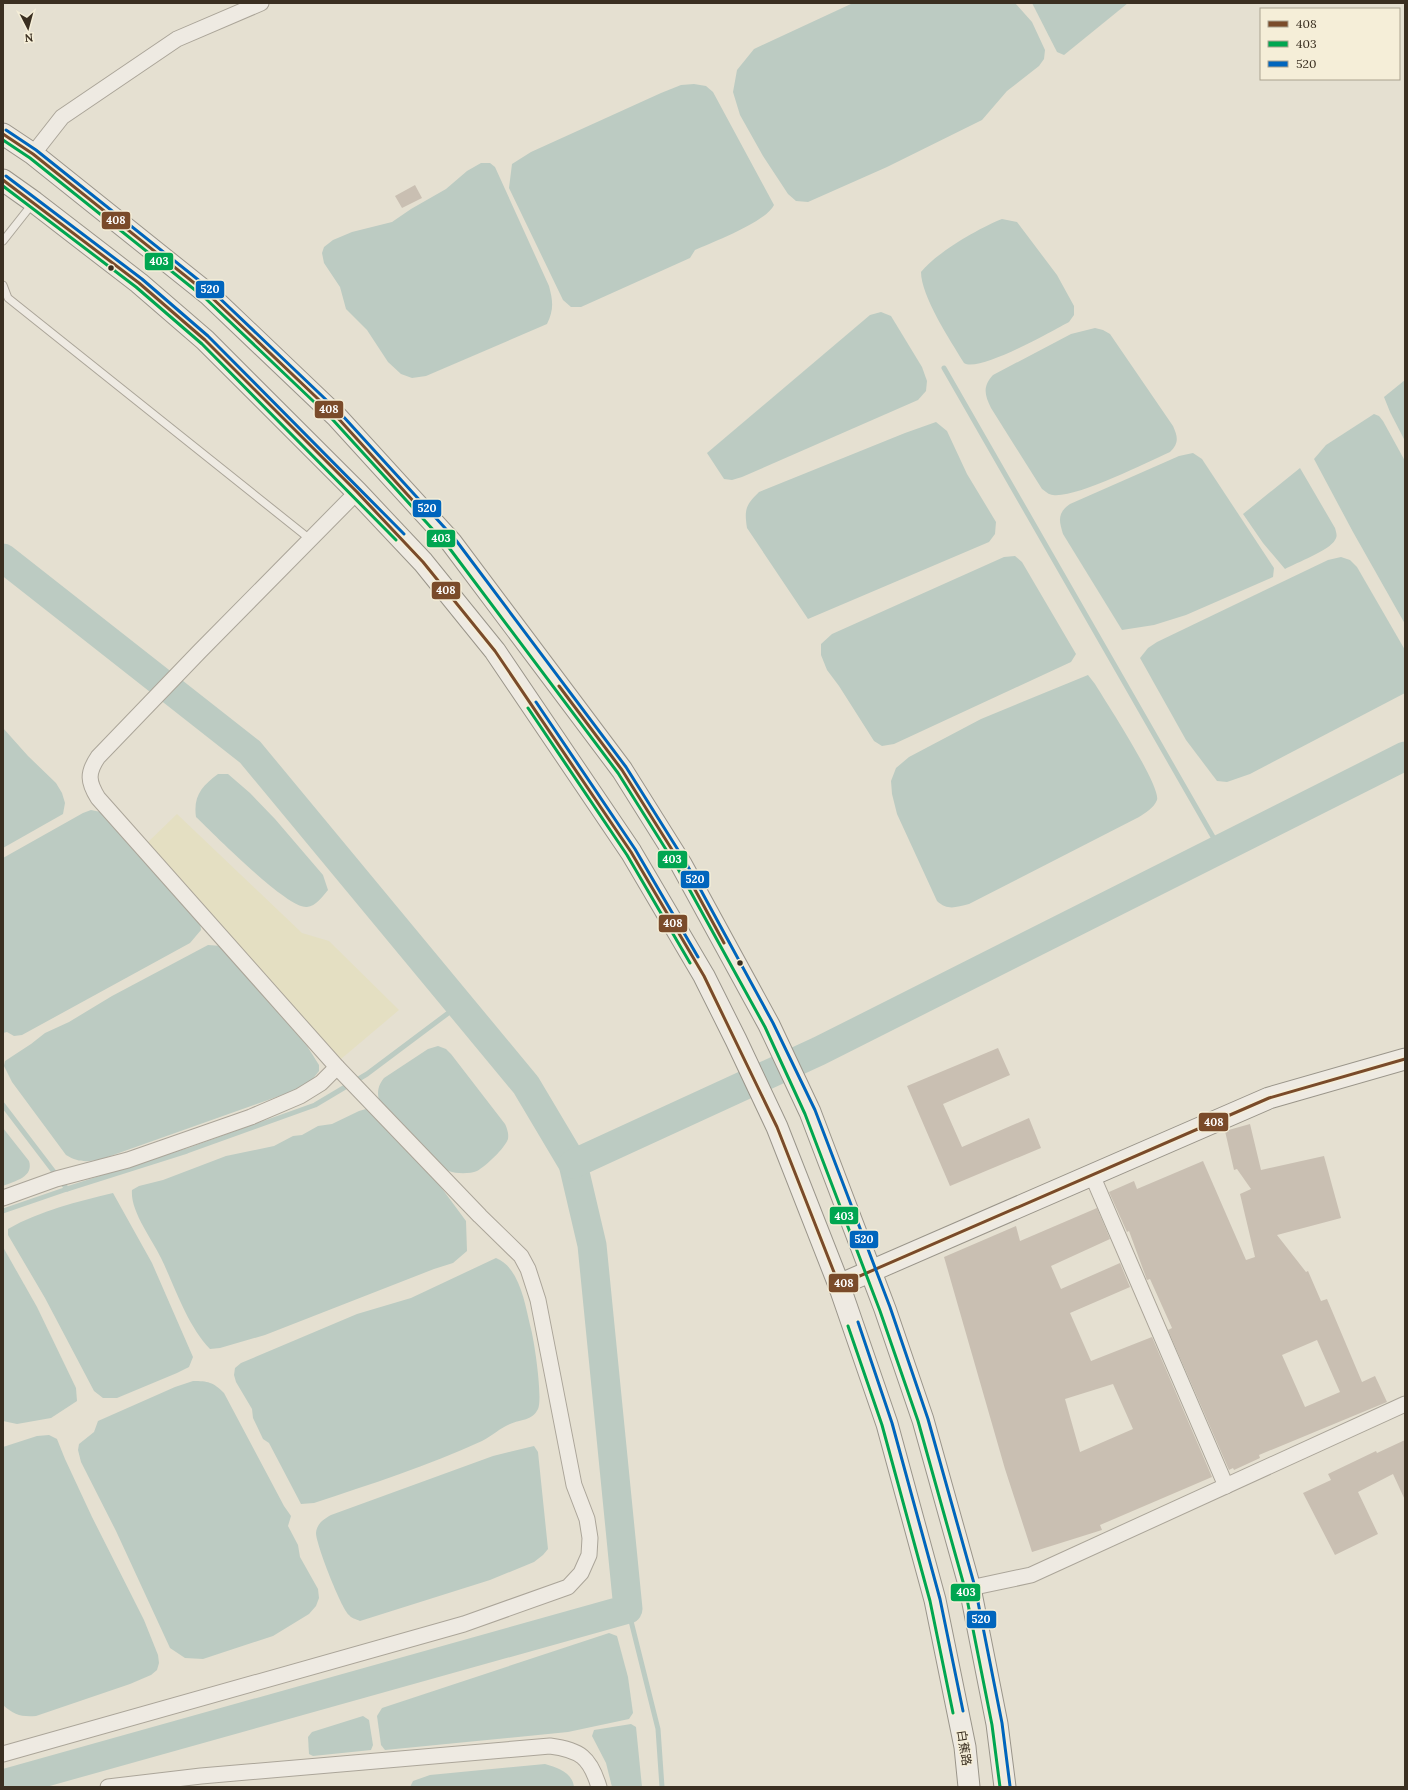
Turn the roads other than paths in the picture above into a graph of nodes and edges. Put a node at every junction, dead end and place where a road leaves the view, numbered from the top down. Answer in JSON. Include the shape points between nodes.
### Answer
{"nodes":[{"id":1,"x":261,"y":3,"type":"edge"},
{"id":2,"x":3,"y":134,"type":"edge"},
{"id":3,"x":32,"y":154,"type":"junction"},
{"id":4,"x":3,"y":180,"type":"edge"},
{"id":5,"x":34,"y":202,"type":"junction"},
{"id":6,"x":3,"y":241,"type":"edge"},
{"id":7,"x":3,"y":285,"type":"edge"},
{"id":8,"x":357,"y":492,"type":"junction"},
{"id":9,"x":311,"y":540,"type":"junction"},
{"id":10,"x":1405,"y":1059,"type":"edge"},
{"id":11,"x":341,"y":1071,"type":"junction"},
{"id":12,"x":1092,"y":1175,"type":"junction"},
{"id":13,"x":3,"y":1198,"type":"edge"},
{"id":14,"x":870,"y":1271,"type":"junction"},
{"id":15,"x":839,"y":1285,"type":"junction"},
{"id":16,"x":1405,"y":1404,"type":"edge"},
{"id":17,"x":1226,"y":1486,"type":"junction"},
{"id":18,"x":970,"y":1588,"type":"junction"},
{"id":19,"x":3,"y":1754,"type":"edge"},
{"id":20,"x":108,"y":1787,"type":"edge"},
{"id":21,"x":599,"y":1787,"type":"edge"},
{"id":22,"x":969,"y":1787,"type":"edge"},
{"id":23,"x":1004,"y":1787,"type":"edge"}],
"edges":[{"from":1,"to":3,"type":"street","via":[[177,39],[62,117]]},
{"from":2,"to":3,"type":"main road"},
{"from":3,"to":14,"type":"main road","via":[[208,294],[337,417],[451,542],[622,770],[681,864],[768,1025],[810,1112]]},
{"from":4,"to":5,"type":"main road","name":"白蕉路"},
{"from":5,"to":6,"type":"lane"},
{"from":5,"to":8,"type":"main road","name":"白蕉路","via":[[140,282],[205,340]]},
{"from":7,"to":9,"type":"lane","via":[[8,298]]},
{"from":8,"to":9,"type":"street"},
{"from":8,"to":15,"type":"main road","name":"白蕉路","via":[[423,562],[495,651],[631,852],[704,976],[736,1040],[777,1127]]},
{"from":9,"to":11,"type":"street","via":[[98,758],[91,767],[90,778],[92,789],[98,798]]},
{"from":10,"to":12,"type":"main road","via":[[1268,1098]]},
{"from":11,"to":13,"type":"street","via":[[300,1096],[251,1117],[128,1160],[56,1179]]},
{"from":11,"to":19,"type":"street","via":[[521,1256],[528,1269],[538,1300],[574,1485],[588,1525],[588,1555],[581,1573],[568,1587],[464,1624]]},
{"from":12,"to":14,"type":"main road"},
{"from":12,"to":17,"type":"street"},
{"from":14,"to":15,"type":"main road"},
{"from":14,"to":18,"type":"main road","via":[[923,1420]]},
{"from":15,"to":22,"type":"main road","name":"白蕉路","via":[[887,1424],[935,1600],[965,1747]]},
{"from":16,"to":17,"type":"street"},
{"from":17,"to":18,"type":"street","via":[[1031,1575]]},
{"from":18,"to":23,"type":"main road","via":[[997,1724]]},
{"from":20,"to":21,"type":"street","via":[[201,1776],[550,1746],[566,1748],[581,1754],[592,1769]]}]}
